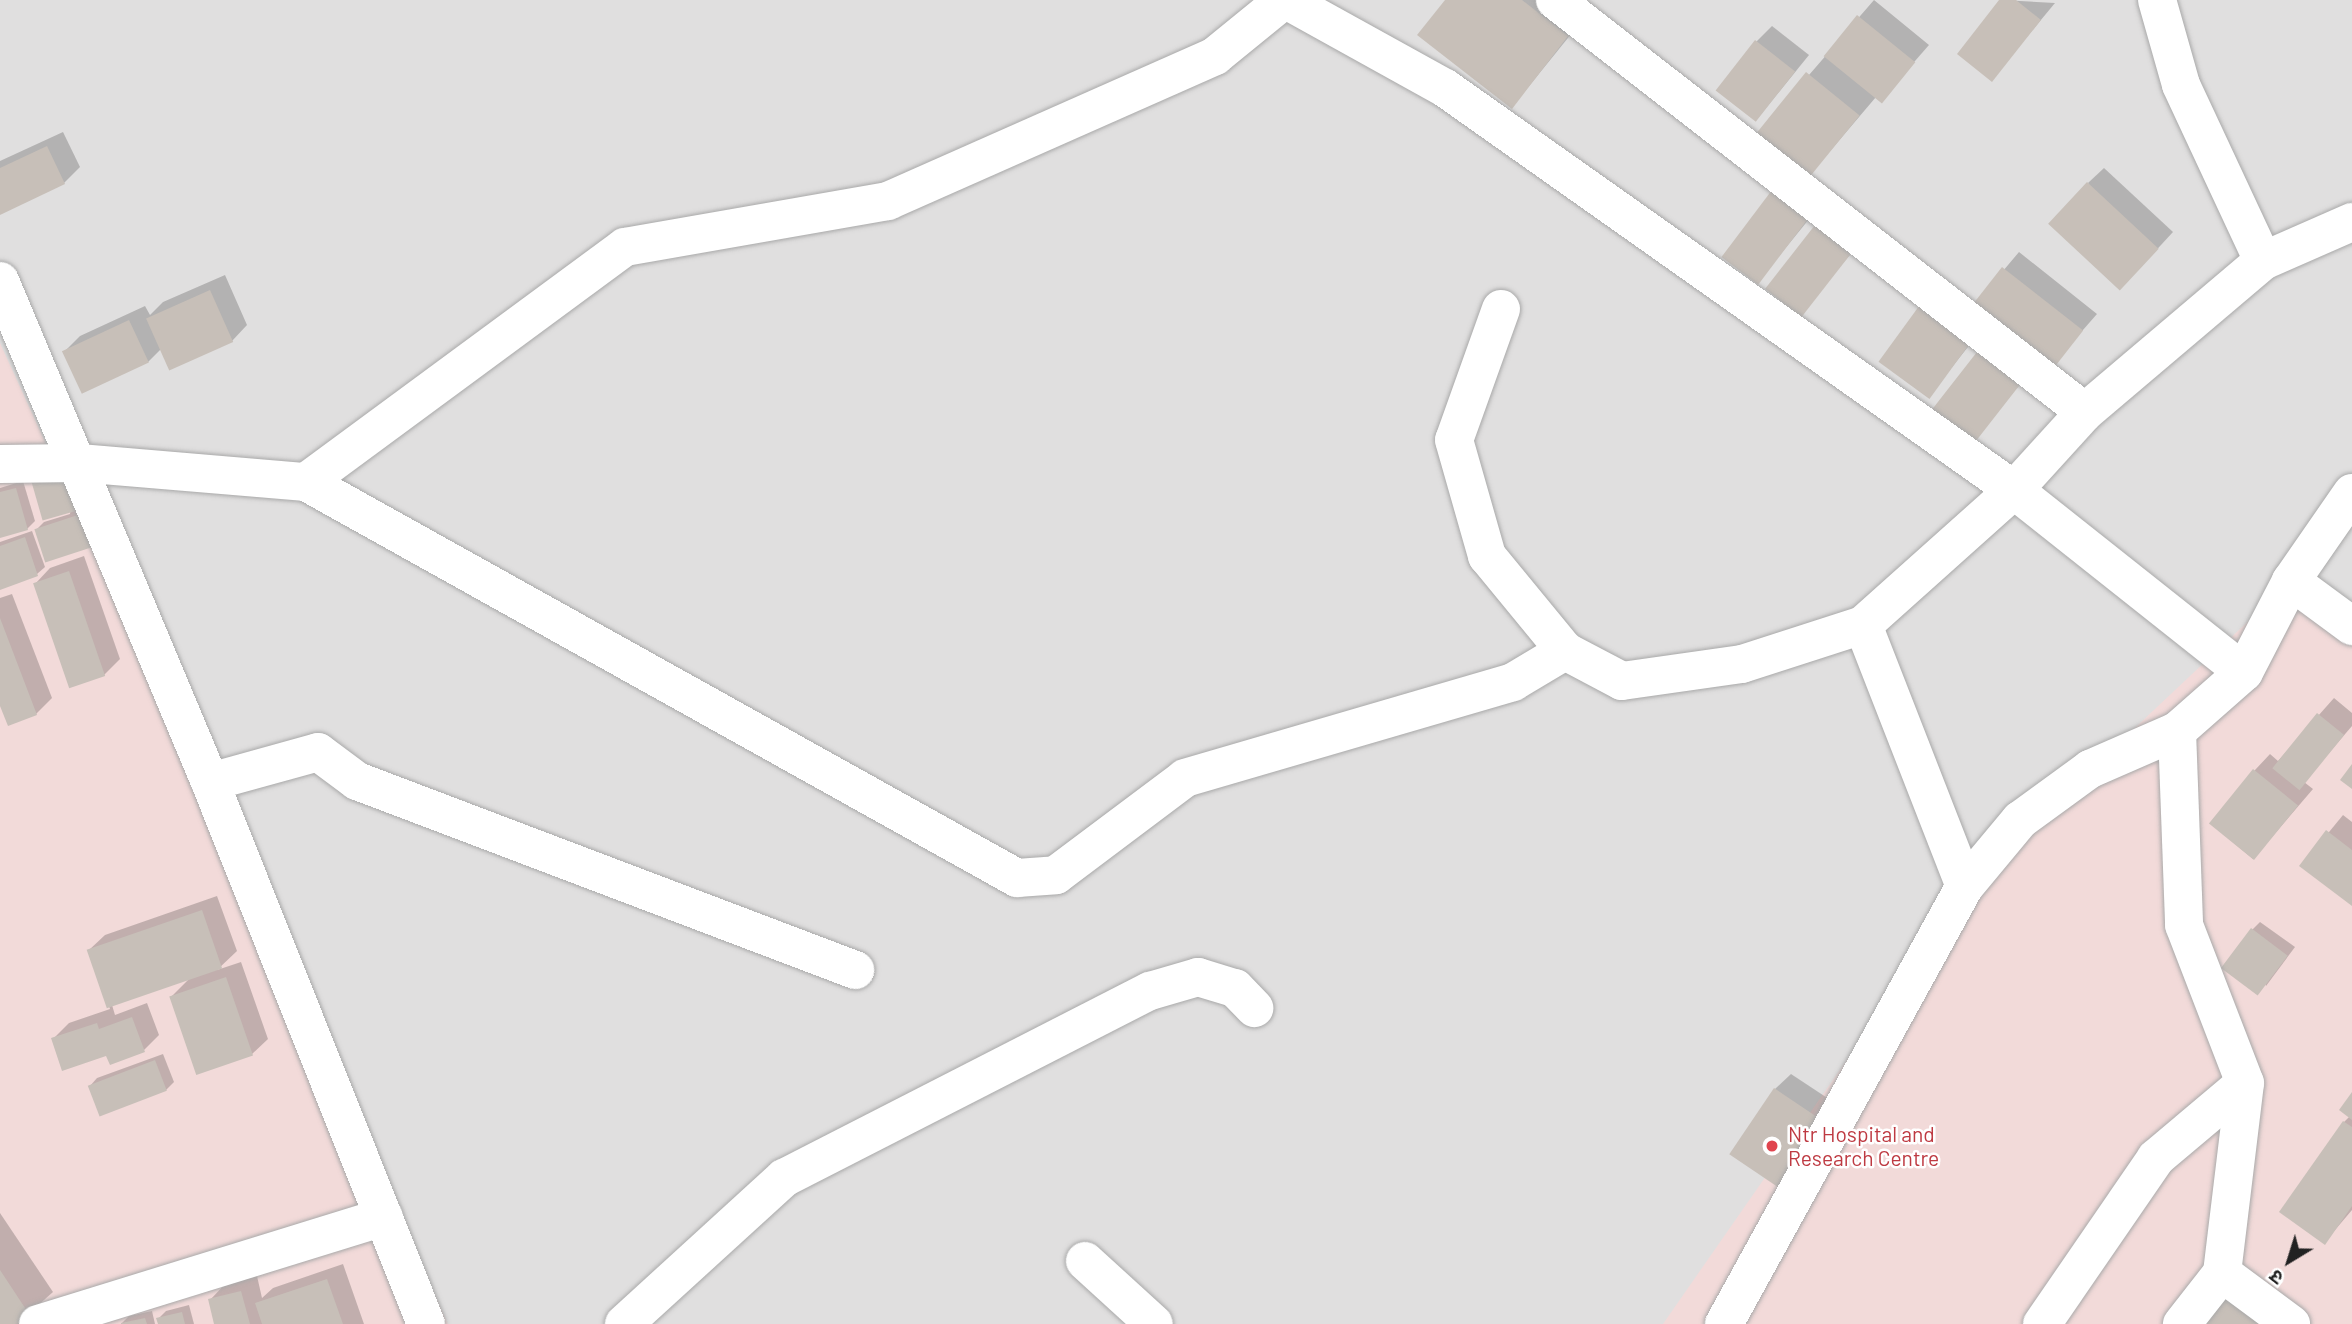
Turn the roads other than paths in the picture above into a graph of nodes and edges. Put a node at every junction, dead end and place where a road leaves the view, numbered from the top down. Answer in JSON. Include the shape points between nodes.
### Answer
{"nodes":[{"id":1,"x":1285,"y":0,"type":"edge"},
{"id":2,"x":1555,"y":0,"type":"edge"},
{"id":3,"x":2157,"y":0,"type":"edge"},
{"id":4,"x":2352,"y":222,"type":"edge"},
{"id":5,"x":2263,"y":261,"type":"junction"},
{"id":6,"x":0,"y":281,"type":"edge"},
{"id":7,"x":1501,"y":309,"type":"dead end"},
{"id":8,"x":2085,"y":412,"type":"junction"},
{"id":9,"x":79,"y":463,"type":"junction"},
{"id":10,"x":0,"y":464,"type":"edge"},
{"id":11,"x":306,"y":482,"type":"junction"},
{"id":12,"x":2014,"y":490,"type":"junction"},
{"id":13,"x":2352,"y":494,"type":"edge"},
{"id":14,"x":2291,"y":581,"type":"junction"},
{"id":15,"x":1863,"y":625,"type":"junction"},
{"id":16,"x":2352,"y":626,"type":"edge"},
{"id":17,"x":1565,"y":651,"type":"junction"},
{"id":18,"x":2244,"y":672,"type":"junction"},
{"id":19,"x":2177,"y":731,"type":"junction"},
{"id":20,"x":210,"y":782,"type":"junction"},
{"id":21,"x":1965,"y":886,"type":"junction"},
{"id":22,"x":855,"y":970,"type":"dead end"},
{"id":23,"x":1254,"y":1009,"type":"dead end"},
{"id":24,"x":2245,"y":1083,"type":"junction"},
{"id":25,"x":384,"y":1217,"type":"junction"},
{"id":26,"x":1086,"y":1261,"type":"dead end"},
{"id":27,"x":2222,"y":1273,"type":"junction"},
{"id":28,"x":38,"y":1324,"type":"edge"},
{"id":29,"x":426,"y":1324,"type":"edge"},
{"id":30,"x":624,"y":1324,"type":"edge"},
{"id":31,"x":1154,"y":1324,"type":"edge"},
{"id":32,"x":1724,"y":1324,"type":"edge"},
{"id":33,"x":2042,"y":1324,"type":"edge"},
{"id":34,"x":2182,"y":1324,"type":"edge"},
{"id":35,"x":2291,"y":1324,"type":"edge"}],
"edges":[{"from":1,"to":11,"type":"street","via":[[1215,55],[888,201],[625,247]]},
{"from":1,"to":12,"type":"street","via":[[1445,88]]},
{"from":2,"to":8,"type":"street"},
{"from":3,"to":5,"type":"street","via":[[2181,85]]},
{"from":4,"to":5,"type":"street"},
{"from":5,"to":8,"type":"street"},
{"from":6,"to":9,"type":"street"},
{"from":7,"to":17,"type":"street","via":[[1454,440],[1487,556]]},
{"from":8,"to":12,"type":"street"},
{"from":9,"to":10,"type":"street"},
{"from":9,"to":11,"type":"street"},
{"from":9,"to":20,"type":"street"},
{"from":11,"to":17,"type":"street","via":[[1017,878],[1056,875],[1185,778],[1513,682]]},
{"from":12,"to":15,"type":"street"},
{"from":12,"to":18,"type":"street"},
{"from":13,"to":14,"type":"street"},
{"from":14,"to":16,"type":"street"},
{"from":14,"to":18,"type":"street"},
{"from":15,"to":17,"type":"street","via":[[1741,664],[1622,681]]},
{"from":15,"to":21,"type":"street"},
{"from":18,"to":19,"type":"street"},
{"from":19,"to":21,"type":"street","via":[[2090,769],[2020,820]]},
{"from":19,"to":24,"type":"street","via":[[2185,925]]},
{"from":20,"to":22,"type":"street","via":[[318,752],[357,781]]},
{"from":20,"to":25,"type":"street"},
{"from":21,"to":32,"type":"street"},
{"from":23,"to":30,"type":"street","via":[[1235,988],[1198,977],[1138,997],[784,1178]]},
{"from":24,"to":27,"type":"street"},
{"from":24,"to":33,"type":"street","via":[[2156,1158]]},
{"from":25,"to":28,"type":"street"},
{"from":25,"to":29,"type":"street"},
{"from":26,"to":31,"type":"street"},
{"from":27,"to":34,"type":"street"},
{"from":27,"to":35,"type":"street"}]}
